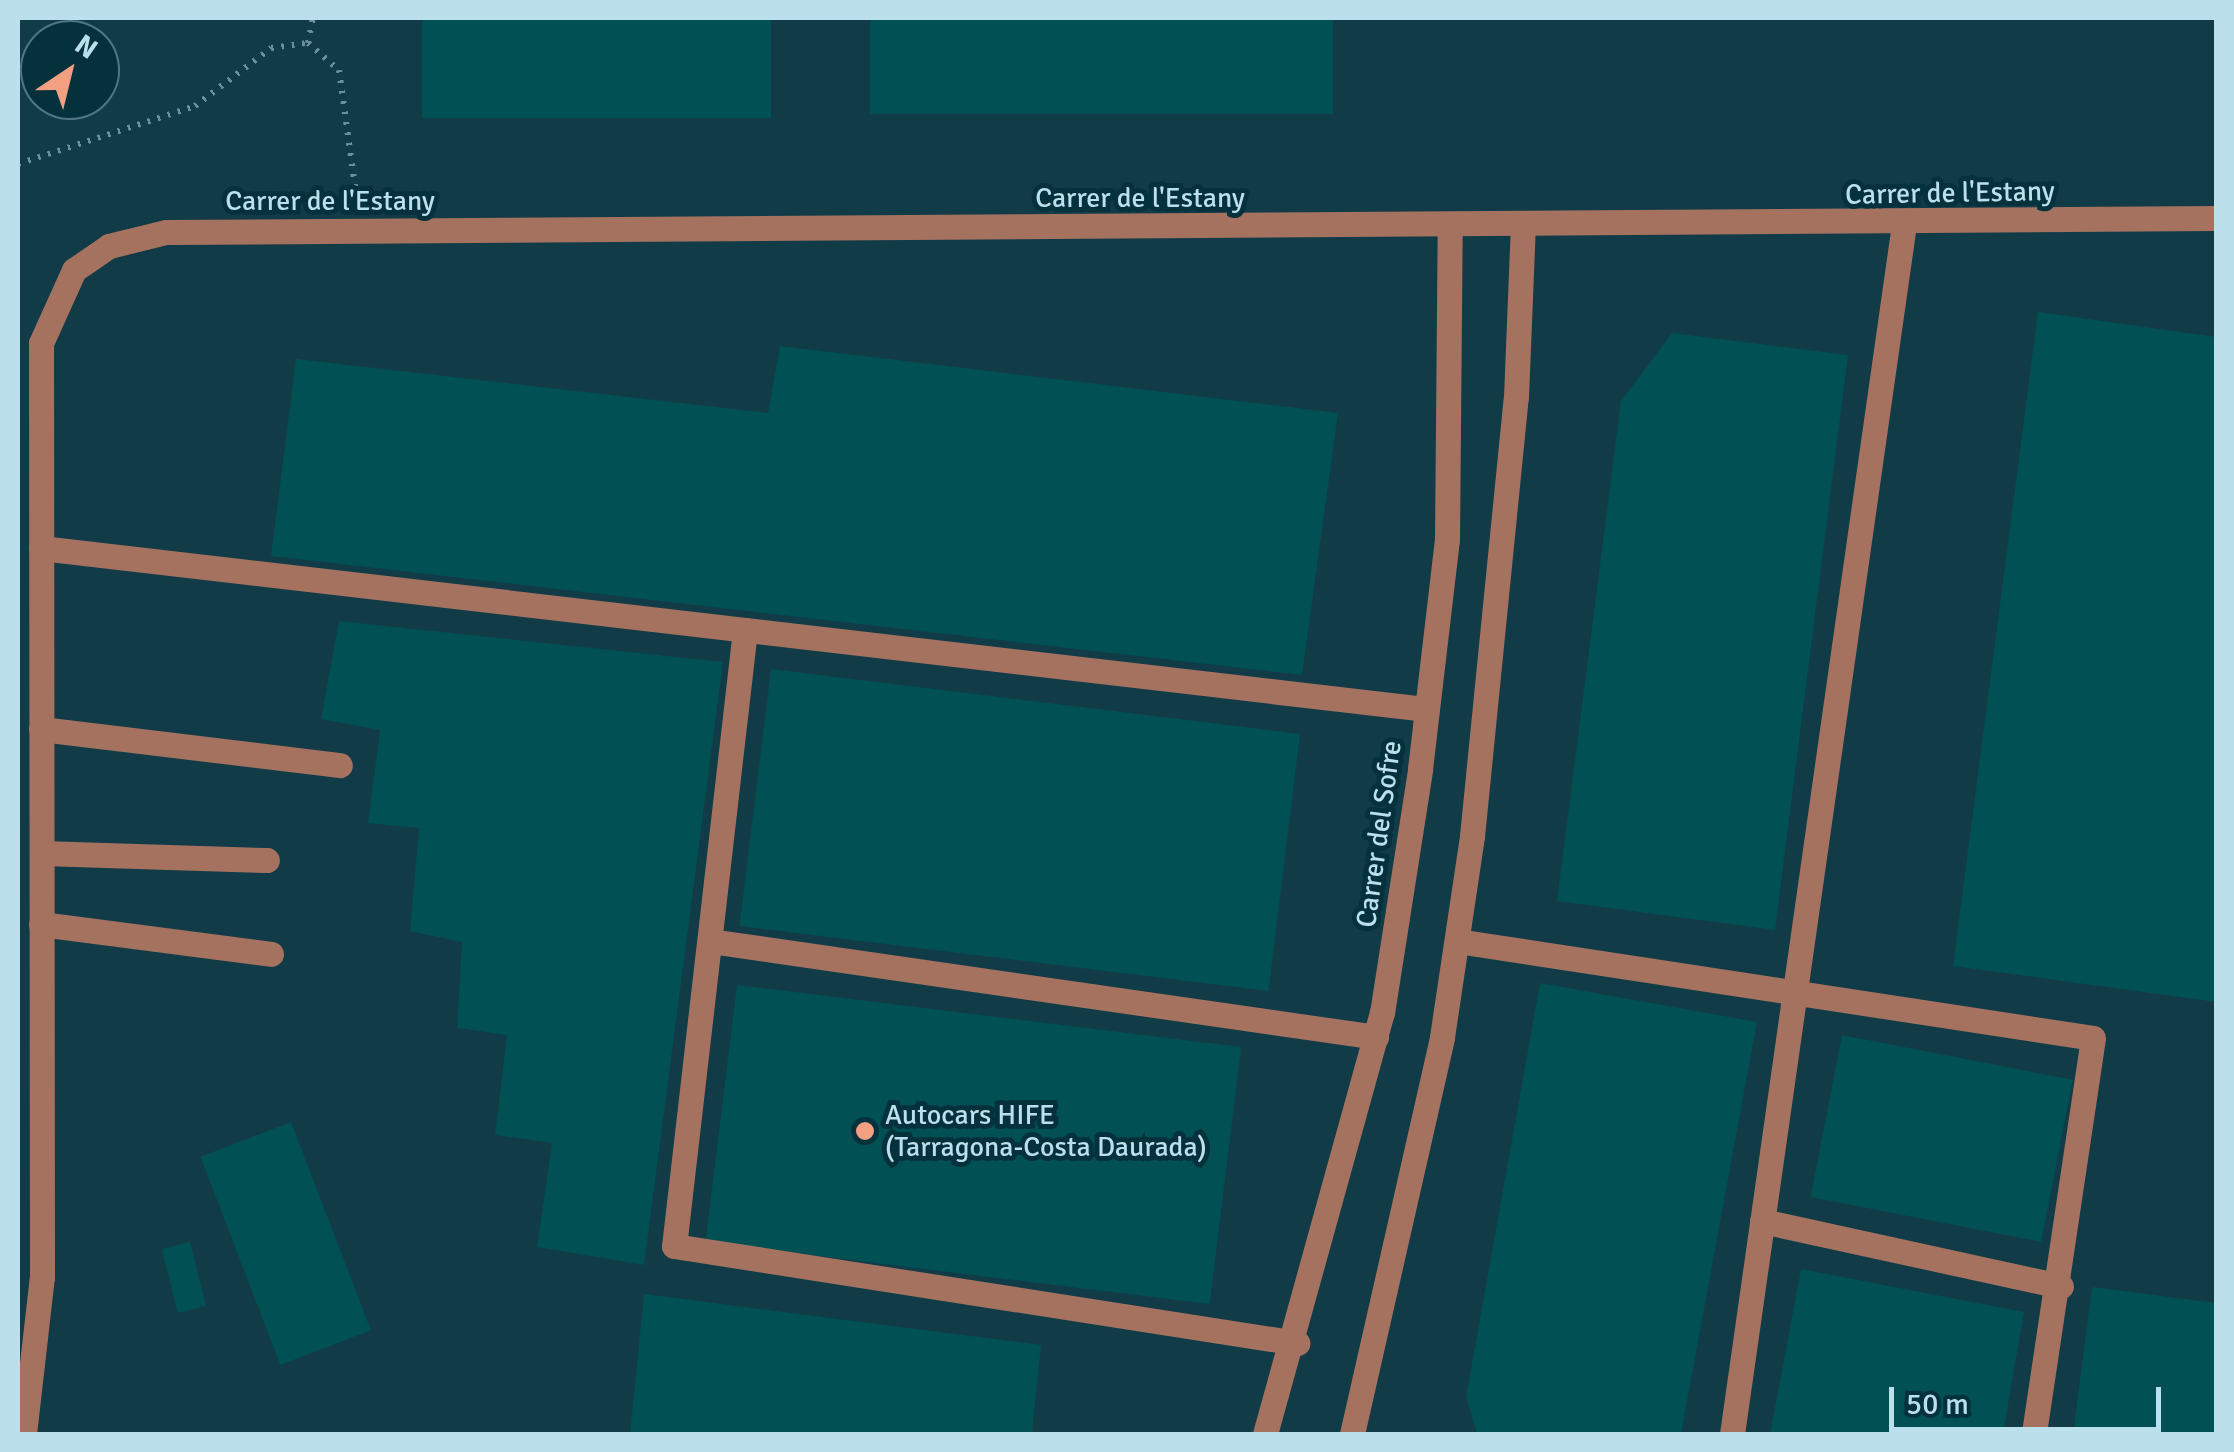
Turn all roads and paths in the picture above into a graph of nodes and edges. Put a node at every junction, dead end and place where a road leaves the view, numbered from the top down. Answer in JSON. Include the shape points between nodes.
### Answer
{"nodes":[{"id":1,"x":313,"y":18,"type":"edge"},
{"id":2,"x":308,"y":43,"type":"junction"},
{"id":3,"x":18,"y":164,"type":"edge"},
{"id":4,"x":2216,"y":218,"type":"edge"},
{"id":5,"x":1904,"y":224,"type":"junction"},
{"id":6,"x":1450,"y":226,"type":"junction"},
{"id":7,"x":1524,"y":226,"type":"junction"},
{"id":8,"x":365,"y":231,"type":"junction"},
{"id":9,"x":42,"y":548,"type":"junction"},
{"id":10,"x":745,"y":630,"type":"junction"},
{"id":11,"x":1427,"y":709,"type":"junction"},
{"id":12,"x":42,"y":729,"type":"junction"},
{"id":13,"x":340,"y":765,"type":"dead end"},
{"id":14,"x":42,"y":853,"type":"junction"},
{"id":15,"x":267,"y":860,"type":"dead end"},
{"id":16,"x":41,"y":924,"type":"junction"},
{"id":17,"x":710,"y":941,"type":"junction"},
{"id":18,"x":1456,"y":941,"type":"junction"},
{"id":19,"x":271,"y":954,"type":"dead end"},
{"id":20,"x":1796,"y":988,"type":"junction"},
{"id":21,"x":1376,"y":1036,"type":"junction"},
{"id":22,"x":1762,"y":1221,"type":"junction"},
{"id":23,"x":2061,"y":1286,"type":"junction"},
{"id":24,"x":1298,"y":1343,"type":"junction"},
{"id":25,"x":24,"y":1434,"type":"edge"},
{"id":26,"x":1266,"y":1434,"type":"edge"},
{"id":27,"x":1352,"y":1434,"type":"edge"},
{"id":28,"x":1732,"y":1434,"type":"edge"},
{"id":29,"x":2034,"y":1434,"type":"edge"}],
"edges":[{"from":1,"to":2,"type":"path"},
{"from":2,"to":3,"type":"path","via":[[270,48],[195,106]]},
{"from":2,"to":8,"type":"path","via":[[339,70]]},
{"from":4,"to":5,"type":"street","name":"Carrer de l'Estany"},
{"from":5,"to":7,"type":"street","name":"Carrer de l'Estany"},
{"from":5,"to":20,"type":"street"},
{"from":6,"to":7,"type":"street","name":"Carrer de l'Estany"},
{"from":6,"to":8,"type":"street","name":"Carrer de l'Estany"},
{"from":6,"to":11,"type":"street","name":"Carrer del Sofre","via":[[1447,540]]},
{"from":7,"to":18,"type":"street","via":[[1499,596]]},
{"from":8,"to":9,"type":"street","name":"Carrer de l'Estany","via":[[166,232],[109,246],[74,270],[41,343]]},
{"from":9,"to":10,"type":"street"},
{"from":9,"to":12,"type":"street"},
{"from":10,"to":11,"type":"street"},
{"from":10,"to":17,"type":"street"},
{"from":11,"to":21,"type":"street","name":"Carrer del Sofre"},
{"from":12,"to":13,"type":"street"},
{"from":12,"to":14,"type":"street"},
{"from":14,"to":15,"type":"street"},
{"from":14,"to":16,"type":"street"},
{"from":16,"to":19,"type":"street"},
{"from":16,"to":25,"type":"street","via":[[42,1277]]},
{"from":17,"to":21,"type":"street"},
{"from":17,"to":24,"type":"street","via":[[674,1246]]},
{"from":18,"to":20,"type":"street"},
{"from":18,"to":27,"type":"street"},
{"from":20,"to":22,"type":"street"},
{"from":20,"to":23,"type":"street","via":[[2093,1038]]},
{"from":21,"to":24,"type":"street","name":"Carrer del Sofre"},
{"from":22,"to":23,"type":"street"},
{"from":22,"to":28,"type":"street"},
{"from":23,"to":29,"type":"street"},
{"from":24,"to":26,"type":"street","name":"Carrer del Sofre"}]}
